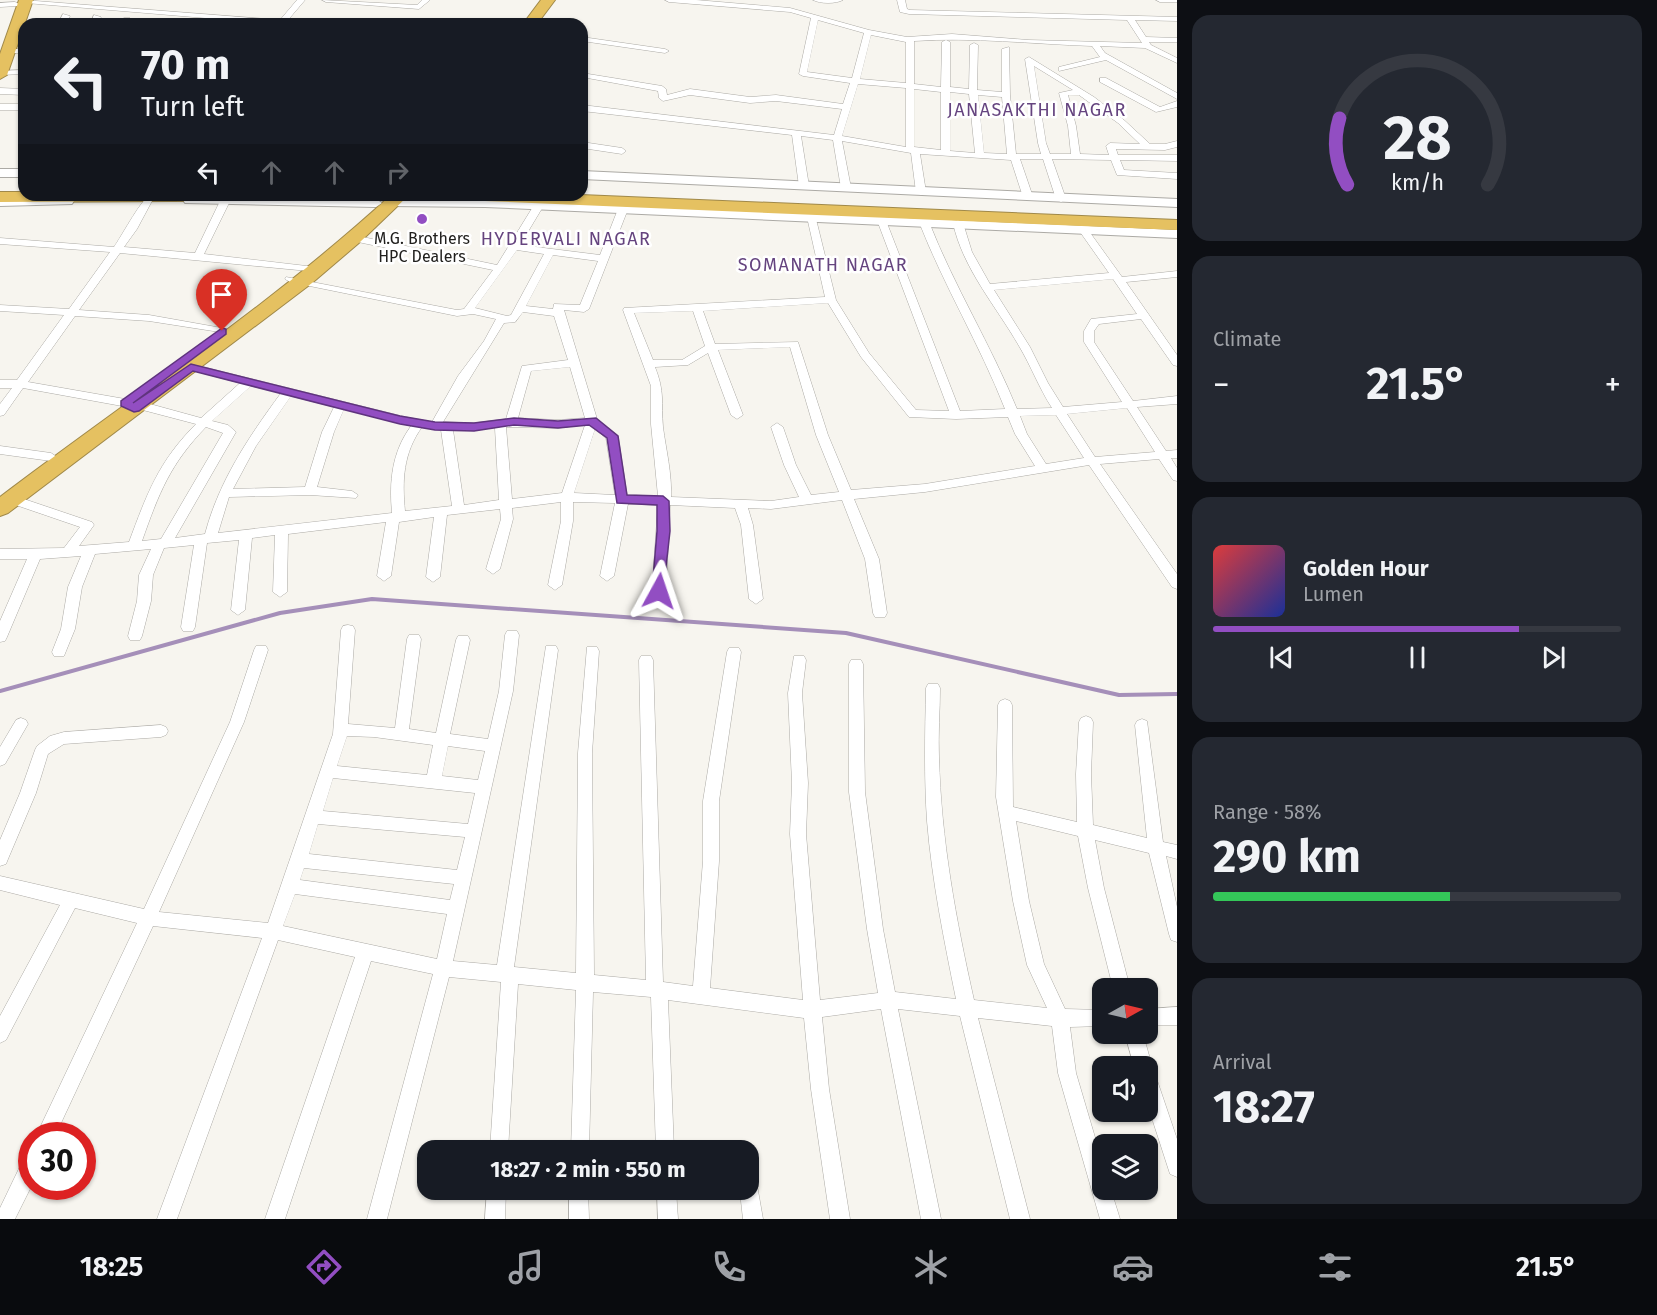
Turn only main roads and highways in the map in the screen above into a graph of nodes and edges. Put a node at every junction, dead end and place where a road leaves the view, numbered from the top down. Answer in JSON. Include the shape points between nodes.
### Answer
{"nodes":[{"id":1,"x":548,"y":0,"type":"edge"},
{"id":2,"x":561,"y":0,"type":"edge"},
{"id":3,"x":21,"y":1,"type":"edge"},
{"id":4,"x":534,"y":18,"type":"edge"},
{"id":5,"x":548,"y":18,"type":"edge"},
{"id":6,"x":3,"y":29,"type":"edge"},
{"id":7,"x":4,"y":50,"type":"edge"},
{"id":8,"x":0,"y":74,"type":"edge"},
{"id":9,"x":0,"y":185,"type":"edge"},
{"id":10,"x":18,"y":185,"type":"edge"},
{"id":11,"x":588,"y":188,"type":"edge"},
{"id":12,"x":0,"y":197,"type":"edge"},
{"id":13,"x":18,"y":197,"type":"edge"},
{"id":14,"x":588,"y":200,"type":"edge"},
{"id":15,"x":386,"y":201,"type":"edge"},
{"id":16,"x":386,"y":201,"type":"edge"},
{"id":17,"x":1177,"y":215,"type":"edge"},
{"id":18,"x":1177,"y":225,"type":"edge"},
{"id":19,"x":302,"y":275,"type":"junction"},
{"id":20,"x":133,"y":405,"type":"junction"},
{"id":21,"x":4,"y":501,"type":"edge"}],
"edges":[{"from":1,"to":4,"type":"highway"},
{"from":2,"to":5,"type":"highway"},
{"from":3,"to":6,"type":"highway"},
{"from":3,"to":7,"type":"highway"},
{"from":6,"to":7,"type":"highway"},
{"from":7,"to":8,"type":"highway"},
{"from":9,"to":10,"type":"highway"},
{"from":11,"to":17,"type":"highway"},
{"from":12,"to":13,"type":"highway"},
{"from":14,"to":18,"type":"highway"},
{"from":15,"to":19,"type":"highway","via":[[353,238]]},
{"from":16,"to":19,"type":"highway"},
{"from":19,"to":20,"type":"highway","via":[[222,331]]},
{"from":19,"to":20,"type":"highway","via":[[191,367]]},
{"from":20,"to":21,"type":"highway"},
{"from":20,"to":21,"type":"highway","via":[[51,457]]}]}
